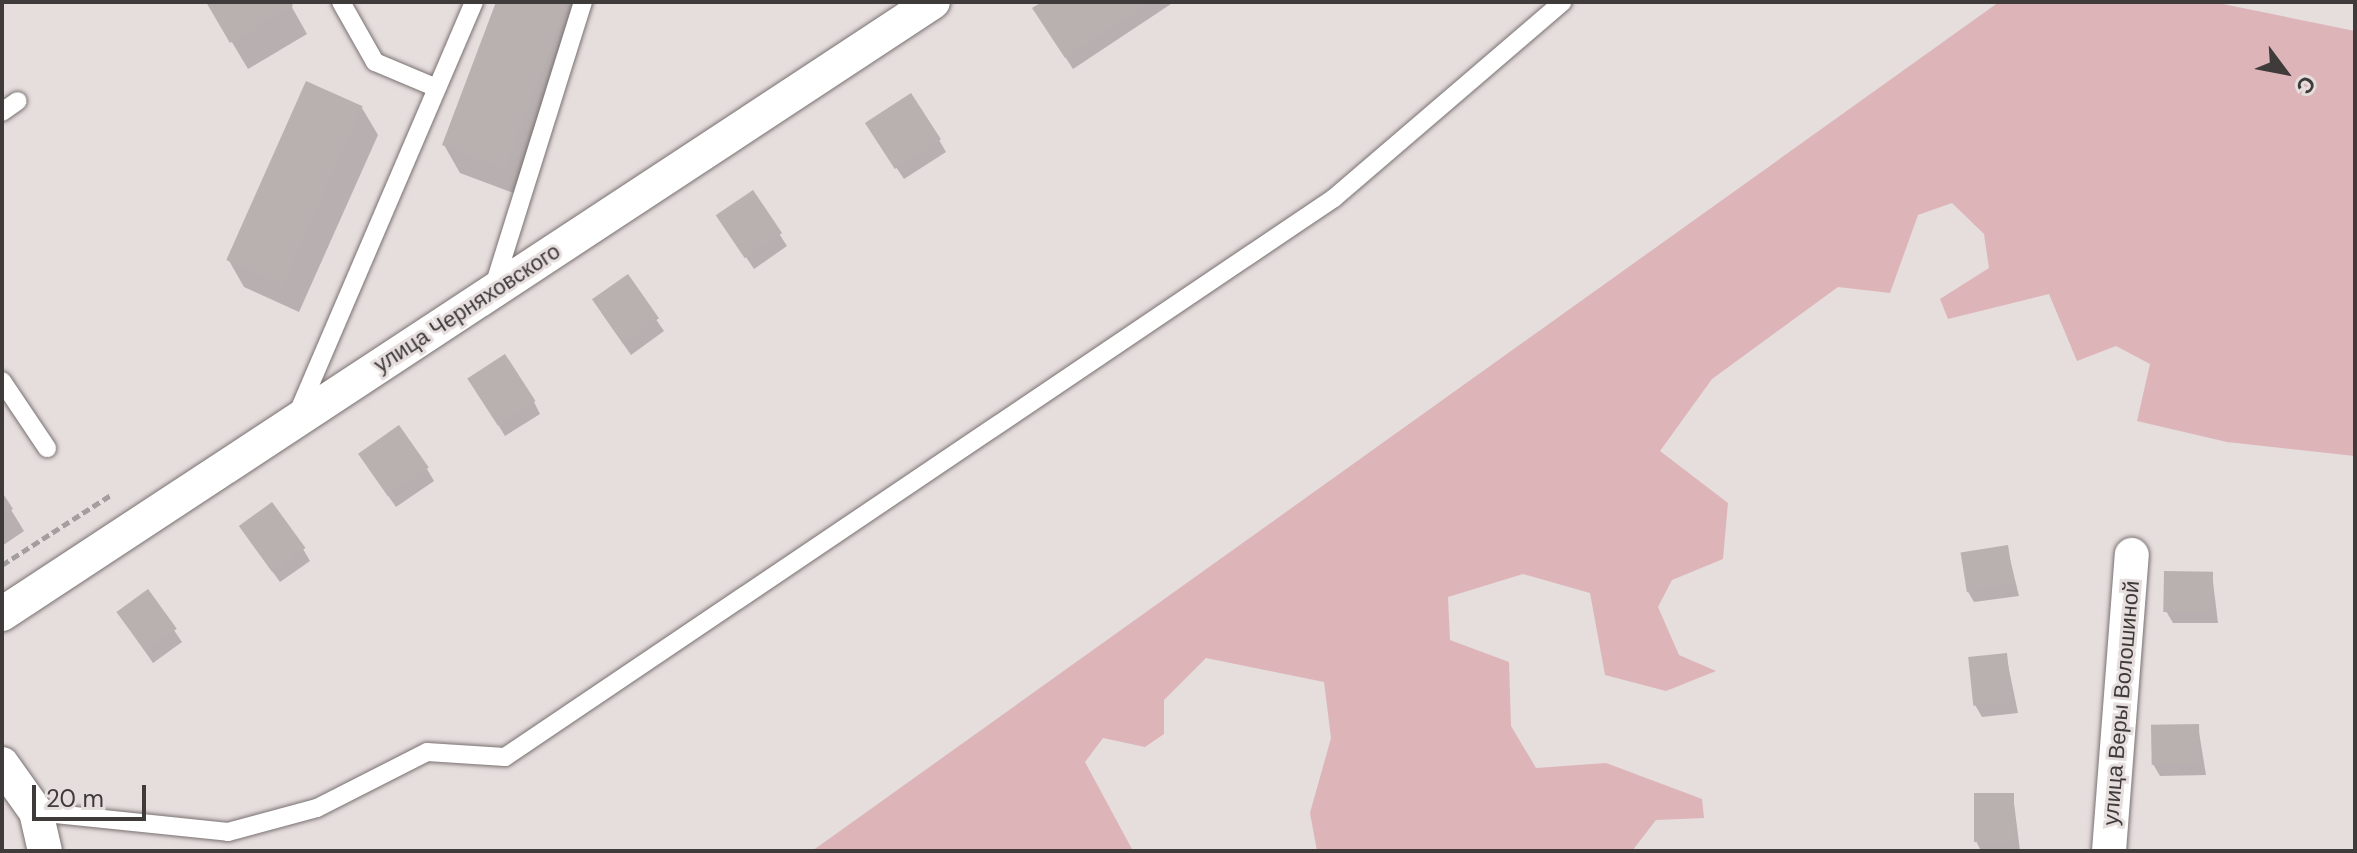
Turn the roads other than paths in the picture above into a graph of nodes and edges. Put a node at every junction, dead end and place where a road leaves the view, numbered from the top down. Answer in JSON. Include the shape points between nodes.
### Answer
{"nodes":[{"id":1,"x":341,"y":2,"type":"edge"},
{"id":2,"x":474,"y":2,"type":"edge"},
{"id":3,"x":583,"y":2,"type":"edge"},
{"id":4,"x":933,"y":2,"type":"edge"},
{"id":5,"x":1563,"y":2,"type":"edge"},
{"id":6,"x":437,"y":88,"type":"junction"},
{"id":7,"x":18,"y":101,"type":"dead end"},
{"id":8,"x":2,"y":112,"type":"edge"},
{"id":9,"x":492,"y":292,"type":"junction"},
{"id":10,"x":2,"y":381,"type":"edge"},
{"id":11,"x":295,"y":422,"type":"junction"},
{"id":12,"x":47,"y":448,"type":"dead end"},
{"id":13,"x":2132,"y":555,"type":"dead end"},
{"id":14,"x":2,"y":614,"type":"edge"},
{"id":15,"x":2,"y":764,"type":"edge"},
{"id":16,"x":36,"y":812,"type":"junction"},
{"id":17,"x":45,"y":851,"type":"edge"},
{"id":18,"x":2109,"y":851,"type":"edge"}],
"edges":[{"from":1,"to":6,"type":"lane","via":[[375,62]]},
{"from":2,"to":6,"type":"lane"},
{"from":3,"to":9,"type":"lane"},
{"from":4,"to":9,"type":"street","name":"улица Черняховского"},
{"from":5,"to":16,"type":"lane","via":[[1334,198],[505,757],[427,752],[317,808],[228,832]]},
{"from":6,"to":11,"type":"lane"},
{"from":7,"to":8,"type":"lane"},
{"from":9,"to":11,"type":"street","name":"улица Черняховского"},
{"from":10,"to":12,"type":"lane"},
{"from":11,"to":14,"type":"street","name":"улица Черняховского"},
{"from":13,"to":18,"type":"street","name":"улица Веры Волошиной"},
{"from":15,"to":16,"type":"street"},
{"from":16,"to":17,"type":"street"}]}
